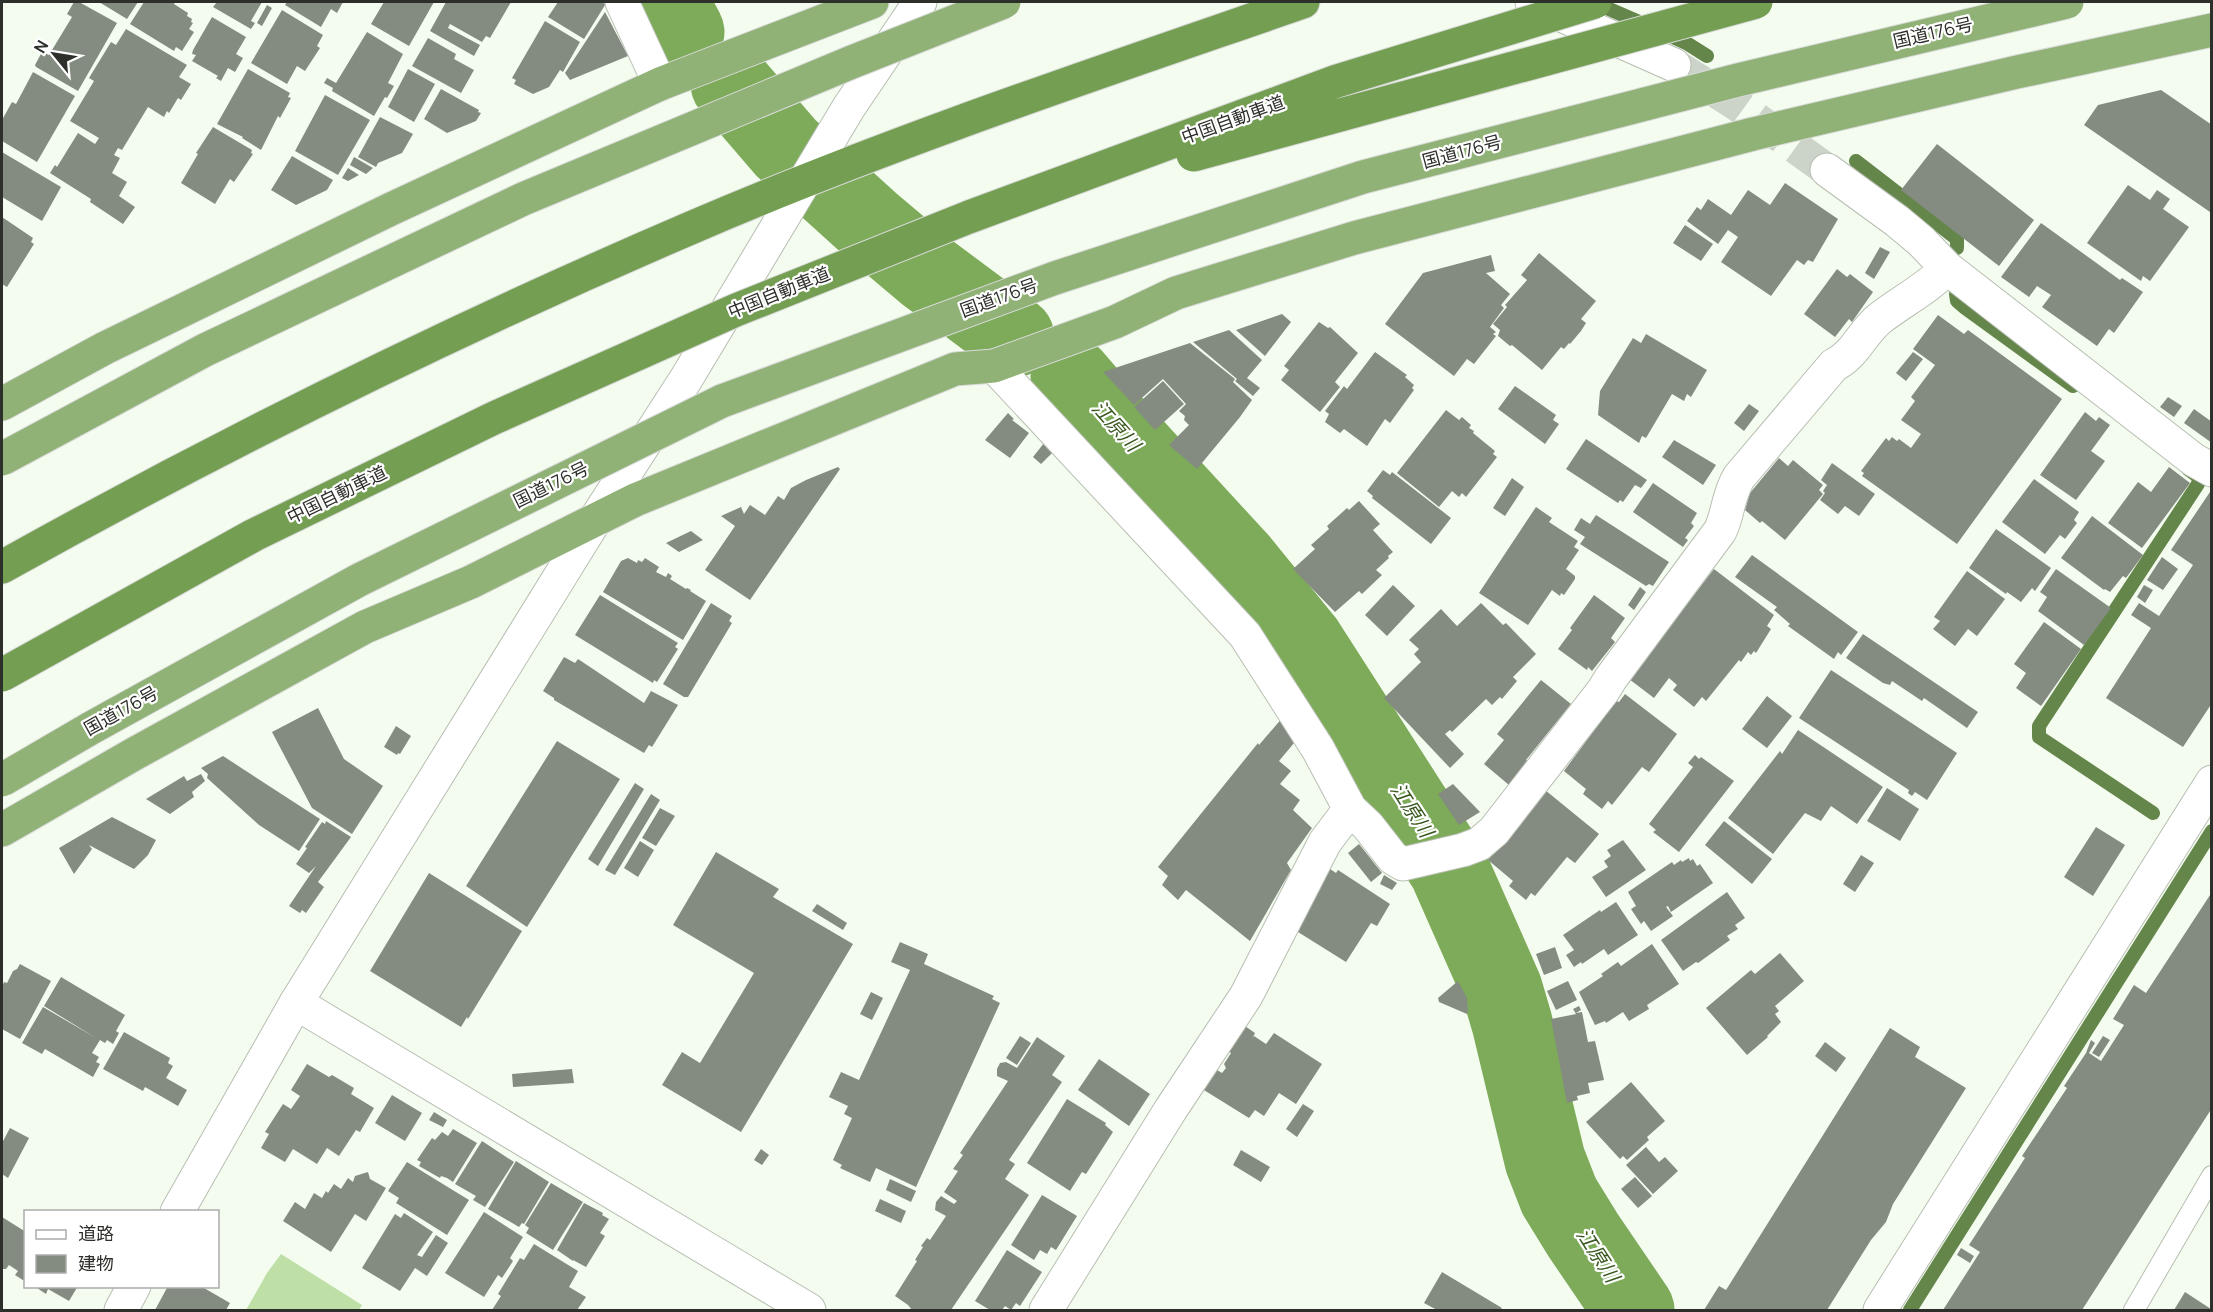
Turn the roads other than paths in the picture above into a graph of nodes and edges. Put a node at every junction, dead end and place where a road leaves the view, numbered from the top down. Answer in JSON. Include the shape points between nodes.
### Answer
{"nodes":[{"id":1,"x":622,"y":2,"type":"edge"},
{"id":2,"x":872,"y":2,"type":"edge"},
{"id":3,"x":920,"y":2,"type":"edge"},
{"id":4,"x":1004,"y":2,"type":"edge"},
{"id":5,"x":1263,"y":2,"type":"edge"},
{"id":6,"x":1303,"y":2,"type":"edge"},
{"id":7,"x":1532,"y":2,"type":"edge"},
{"id":8,"x":1595,"y":2,"type":"edge"},
{"id":9,"x":1756,"y":2,"type":"edge"},
{"id":10,"x":2067,"y":2,"type":"edge"},
{"id":11,"x":2211,"y":30,"type":"edge"},
{"id":12,"x":1674,"y":64,"type":"tunnel mouth"},
{"id":13,"x":660,"y":84,"type":"junction"},
{"id":14,"x":940,"y":128,"type":"junction"},
{"id":15,"x":1827,"y":170,"type":"tunnel mouth"},
{"id":16,"x":969,"y":216,"type":"junction"},
{"id":17,"x":1947,"y":268,"type":"junction"},
{"id":18,"x":994,"y":366,"type":"junction"},
{"id":19,"x":2,"y":404,"type":"edge"},
{"id":20,"x":2,"y":459,"type":"edge"},
{"id":21,"x":2211,"y":470,"type":"edge"},
{"id":22,"x":595,"y":520,"type":"junction"},
{"id":23,"x":2,"y":567,"type":"edge"},
{"id":24,"x":2,"y":675,"type":"edge"},
{"id":25,"x":2,"y":780,"type":"edge"},
{"id":26,"x":2211,"y":782,"type":"edge"},
{"id":27,"x":1350,"y":809,"type":"junction"},
{"id":28,"x":2,"y":830,"type":"edge"},
{"id":29,"x":296,"y":1003,"type":"junction"},
{"id":30,"x":2211,"y":1176,"type":"edge"},
{"id":31,"x":178,"y":1210,"type":"edge"},
{"id":32,"x":133,"y":1288,"type":"edge"},
{"id":33,"x":120,"y":1311,"type":"edge"},
{"id":34,"x":809,"y":1311,"type":"edge"},
{"id":35,"x":1046,"y":1311,"type":"edge"},
{"id":36,"x":1880,"y":1311,"type":"edge"},
{"id":37,"x":2134,"y":1311,"type":"edge"}],
"edges":[{"from":1,"to":13,"type":"street"},
{"from":2,"to":13,"type":"highway"},
{"from":3,"to":22,"type":"street","via":[[849,107],[686,379]]},
{"from":4,"to":20,"type":"highway","bridge":true,"via":[[523,199],[205,350]]},
{"from":5,"to":14,"type":"highway"},
{"from":6,"to":14,"type":"highway"},
{"from":7,"to":12,"type":"street"},
{"from":8,"to":16,"type":"highway","name":"中国自動車道","bridge":true,"via":[[1337,81]]},
{"from":9,"to":16,"type":"highway","bridge":true},
{"from":10,"to":25,"type":"highway","name":"国道176号","bridge":true,"via":[[1738,80],[1363,177],[1055,278],[722,400],[359,580]]},
{"from":11,"to":18,"type":"highway","via":[[1753,134],[1354,238],[1176,293],[1115,322]]},
{"from":13,"to":19,"type":"highway","via":[[105,348]]},
{"from":14,"to":23,"type":"highway","via":[[695,226],[454,333],[260,430]]},
{"from":15,"to":17,"type":"street","via":[[1897,221]]},
{"from":16,"to":24,"type":"highway","name":"中国自動車道","bridge":true,"via":[[736,310],[494,418],[255,535]]},
{"from":17,"to":21,"type":"street"},
{"from":17,"to":27,"type":"street","via":[[1931,284],[1878,320],[1738,477],[1720,531],[1494,831],[1479,844],[1463,850],[1403,864],[1393,858]]},
{"from":18,"to":22,"type":"highway","via":[[955,369]]},
{"from":18,"to":27,"type":"street","via":[[1245,635]]},
{"from":22,"to":28,"type":"highway","via":[[471,582],[365,627]]},
{"from":22,"to":29,"type":"street"},
{"from":26,"to":36,"type":"street"},
{"from":27,"to":35,"type":"street","via":[[1325,842],[1246,996],[1171,1108]]},
{"from":29,"to":31,"type":"street"},
{"from":29,"to":34,"type":"street"},
{"from":30,"to":37,"type":"lane"},
{"from":32,"to":33,"type":"street"}]}
